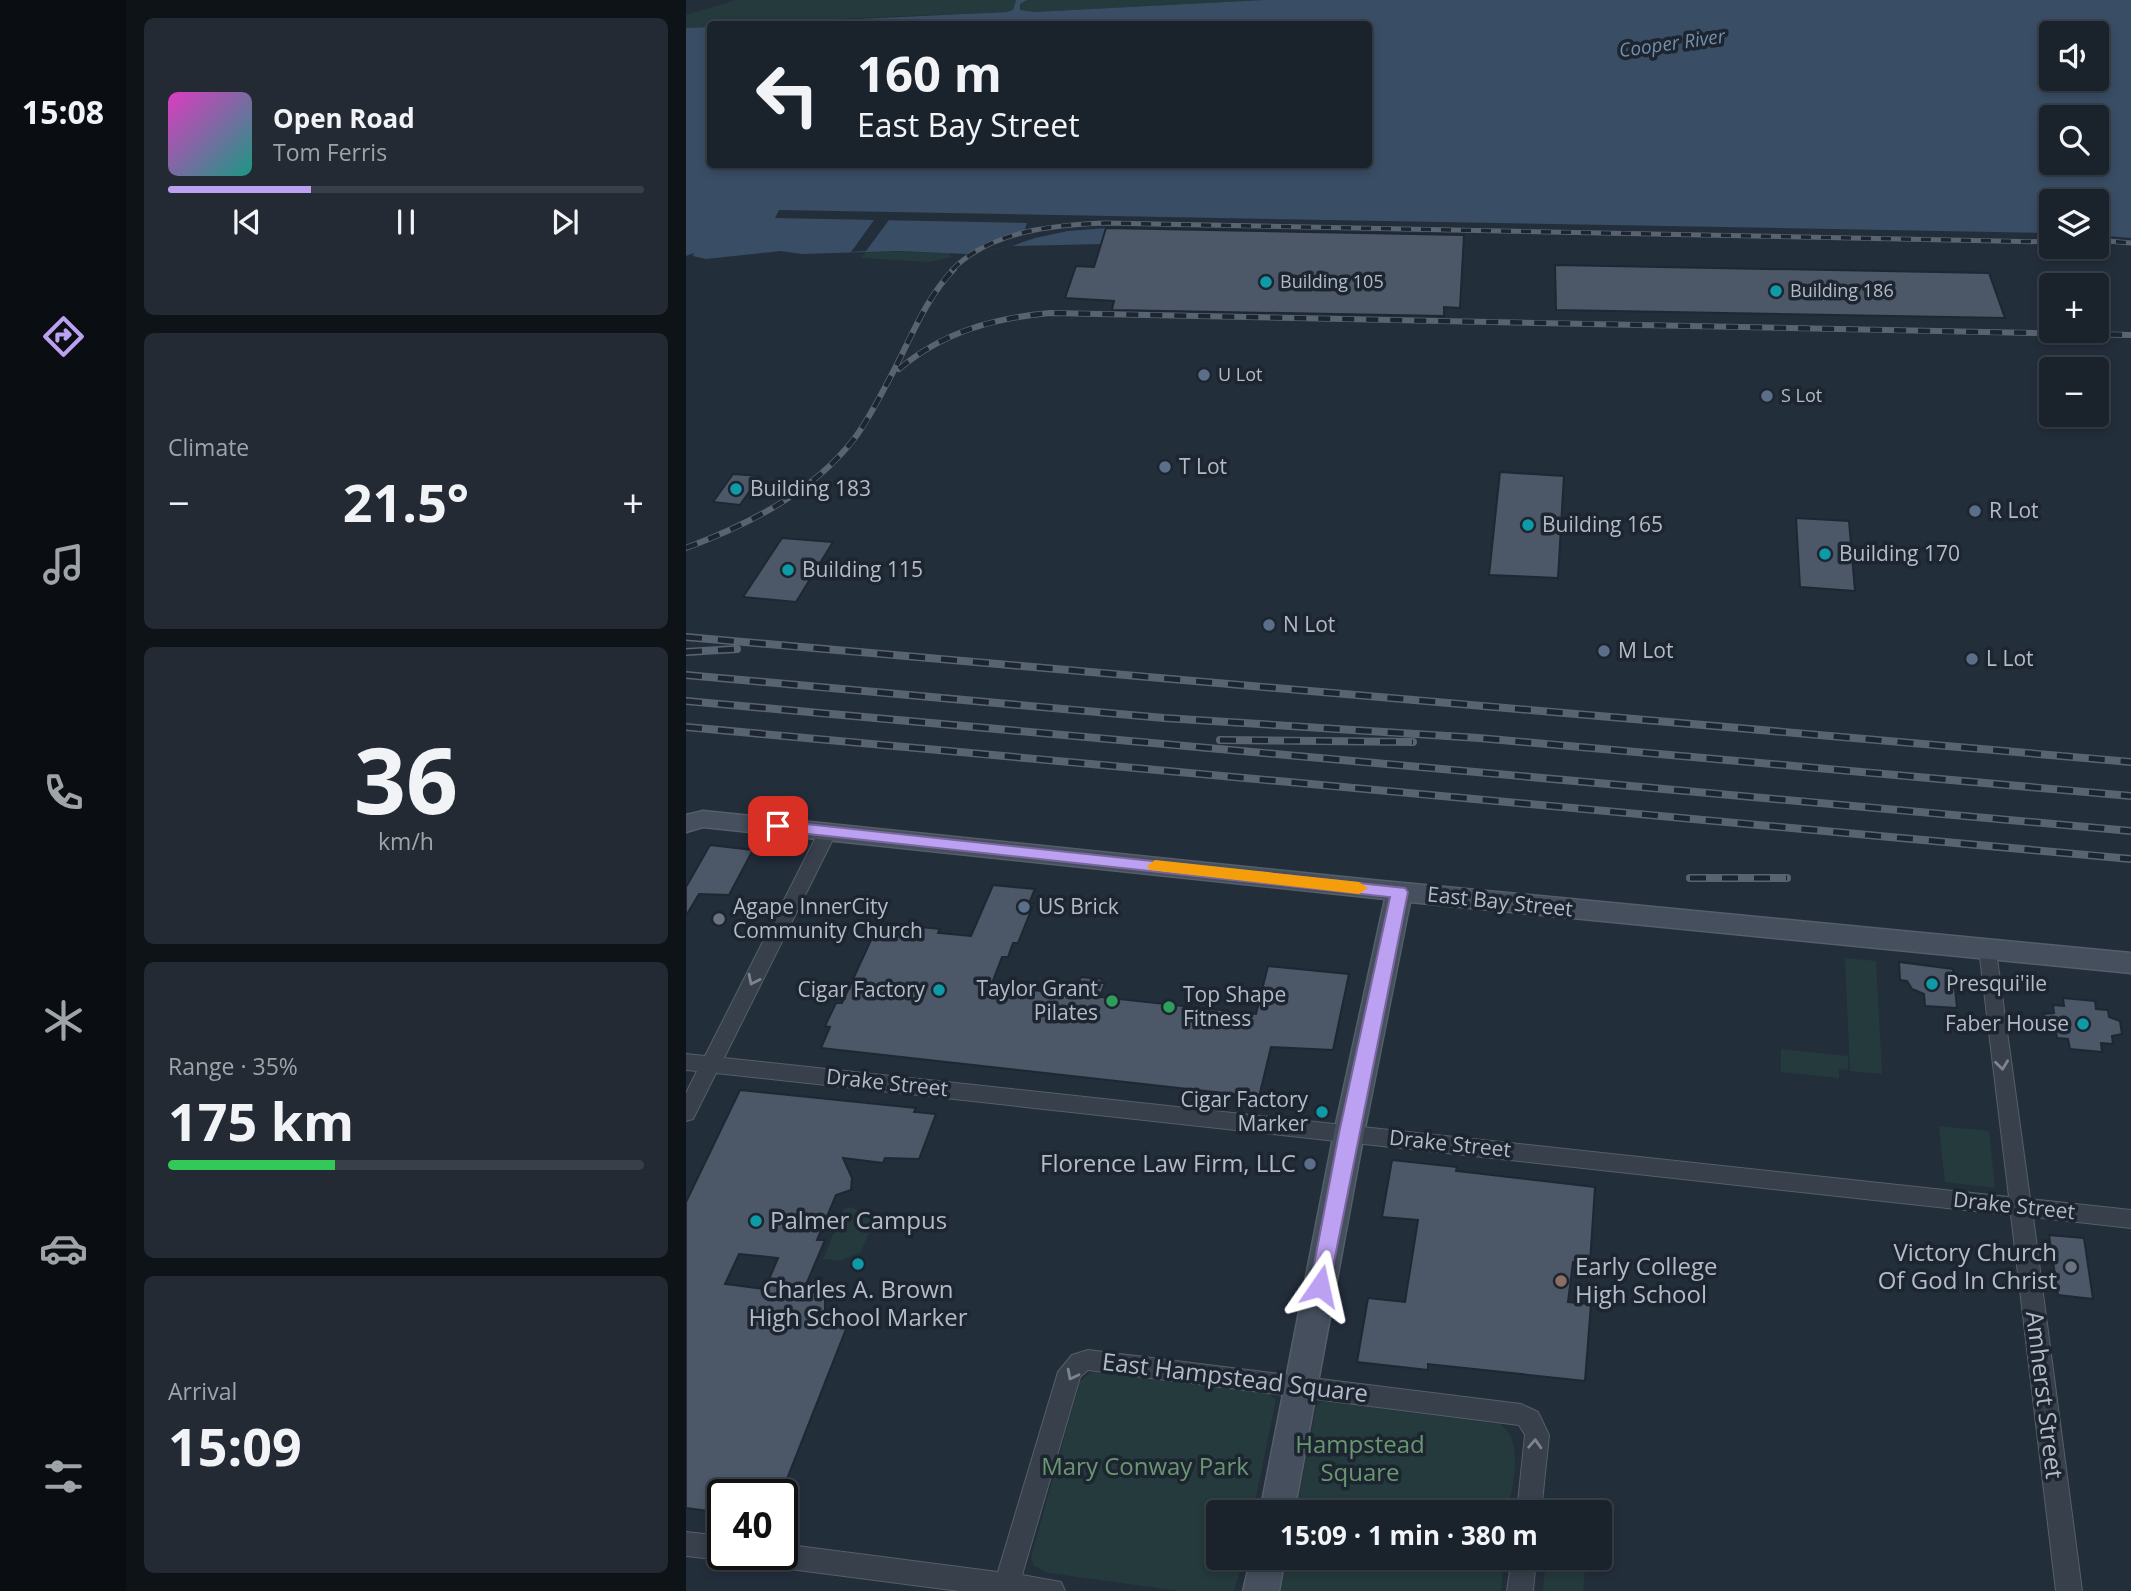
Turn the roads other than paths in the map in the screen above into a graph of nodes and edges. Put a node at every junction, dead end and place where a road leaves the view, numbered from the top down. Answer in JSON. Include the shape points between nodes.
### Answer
{"nodes":[{"id":1,"x":692,"y":817,"type":"edge"},
{"id":2,"x":828,"y":831,"type":"junction"},
{"id":3,"x":1399,"y":892,"type":"junction"},
{"id":4,"x":1988,"y":949,"type":"junction"},
{"id":5,"x":2131,"y":963,"type":"edge"},
{"id":6,"x":686,"y":1062,"type":"edge"},
{"id":7,"x":710,"y":1064,"type":"junction"},
{"id":8,"x":686,"y":1113,"type":"edge"},
{"id":9,"x":1349,"y":1133,"type":"junction"},
{"id":10,"x":2019,"y":1206,"type":"junction"},
{"id":11,"x":2131,"y":1219,"type":"edge"},
{"id":12,"x":1302,"y":1386,"type":"junction"},
{"id":13,"x":1279,"y":1500,"type":"edge"},
{"id":14,"x":1530,"y":1500,"type":"edge"},
{"id":15,"x":686,"y":1544,"type":"edge"},
{"id":16,"x":707,"y":1546,"type":"edge"},
{"id":17,"x":798,"y":1558,"type":"edge"},
{"id":18,"x":1265,"y":1570,"type":"edge"},
{"id":19,"x":1523,"y":1570,"type":"edge"},
{"id":20,"x":1006,"y":1588,"type":"edge"},
{"id":21,"x":1052,"y":1591,"type":"edge"},
{"id":22,"x":1261,"y":1591,"type":"edge"},
{"id":23,"x":1520,"y":1591,"type":"edge"},
{"id":24,"x":2069,"y":1591,"type":"edge"}],
"edges":[{"from":1,"to":2,"type":"main road","name":"East Bay Street"},
{"from":2,"to":3,"type":"main road","name":"East Bay Street"},
{"from":2,"to":7,"type":"street","one_way":true},
{"from":3,"to":4,"type":"main road","name":"East Bay Street"},
{"from":3,"to":9,"type":"main road"},
{"from":4,"to":5,"type":"main road","name":"East Bay Street"},
{"from":4,"to":10,"type":"street","name":"Amherst Street","one_way":true},
{"from":6,"to":7,"type":"street","name":"Drake Street"},
{"from":7,"to":8,"type":"street"},
{"from":7,"to":9,"type":"street","name":"Drake Street"},
{"from":9,"to":10,"type":"street","name":"Drake Street"},
{"from":9,"to":12,"type":"main road"},
{"from":10,"to":11,"type":"street","name":"Drake Street"},
{"from":10,"to":24,"type":"street","name":"Amherst Street"},
{"from":12,"to":13,"type":"main road"},
{"from":14,"to":12,"type":"street","name":"East Hampstead Square","one_way":true,"via":[[1537,1435],[1530,1419],[1511,1412]]},
{"from":12,"to":20,"type":"street","name":"East Hampstead Square","one_way":true,"via":[[1097,1360],[1080,1362],[1070,1372]]},
{"from":15,"to":16,"type":"street"},
{"from":17,"to":20,"type":"street"},
{"from":18,"to":22,"type":"main road"},
{"from":19,"to":23,"type":"street"},
{"from":20,"to":21,"type":"street"}]}
